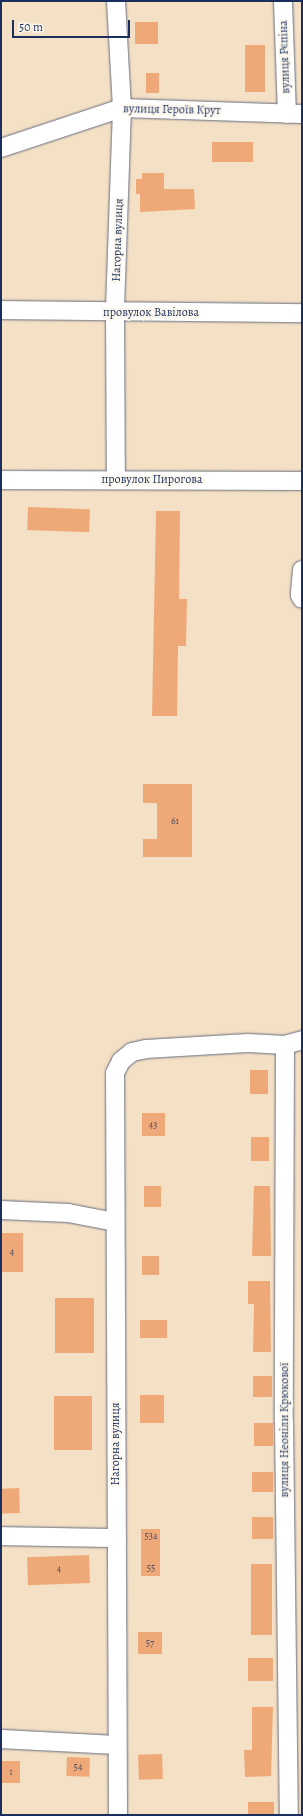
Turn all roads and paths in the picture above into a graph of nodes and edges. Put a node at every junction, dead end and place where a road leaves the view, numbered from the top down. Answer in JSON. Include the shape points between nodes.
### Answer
{"nodes":[{"id":1,"x":116,"y":1,"type":"edge"},
{"id":2,"x":283,"y":1,"type":"edge"},
{"id":3,"x":122,"y":108,"type":"junction"},
{"id":4,"x":295,"y":114,"type":"edge"},
{"id":5,"x":1,"y":148,"type":"edge"},
{"id":6,"x":1,"y":310,"type":"edge"},
{"id":7,"x":116,"y":313,"type":"junction"},
{"id":8,"x":302,"y":313,"type":"edge"},
{"id":9,"x":1,"y":480,"type":"edge"},
{"id":10,"x":116,"y":480,"type":"junction"},
{"id":11,"x":302,"y":481,"type":"edge"},
{"id":12,"x":302,"y":570,"type":"edge"},
{"id":13,"x":302,"y":599,"type":"edge"},
{"id":14,"x":294,"y":1043,"type":"edge"},
{"id":15,"x":1,"y":1210,"type":"edge"},
{"id":16,"x":115,"y":1222,"type":"junction"},
{"id":17,"x":1,"y":1536,"type":"edge"},
{"id":18,"x":117,"y":1538,"type":"junction"},
{"id":19,"x":1,"y":1739,"type":"edge"},
{"id":20,"x":117,"y":1745,"type":"junction"},
{"id":21,"x":118,"y":1815,"type":"edge"},
{"id":22,"x":289,"y":1815,"type":"edge"}],
"edges":[{"from":1,"to":3,"type":"street","name":"Нагорна вулиця"},
{"from":2,"to":4,"type":"street","name":"вулиця Рєпіна"},
{"from":3,"to":4,"type":"street","name":"вулиця Героїв Крут"},
{"from":3,"to":5,"type":"street","name":"вулиця Героїв Крут"},
{"from":3,"to":7,"type":"street","name":"Нагорна вулиця"},
{"from":6,"to":7,"type":"street","name":"провулок Вавілова"},
{"from":7,"to":8,"type":"street","name":"провулок Вавілова"},
{"from":7,"to":10,"type":"street","name":"Нагорна вулиця"},
{"from":9,"to":10,"type":"street","name":"провулок Пирогова"},
{"from":10,"to":11,"type":"street","name":"провулок Пирогова"},
{"from":12,"to":13,"type":"street"},
{"from":14,"to":16,"type":"street","name":"Нагорна вулиця","via":[[146,1049],[132,1052],[121,1061],[115,1073]]},
{"from":14,"to":22,"type":"street","name":"вулиця Неоніли Крюкової","via":[[284,1421]]},
{"from":15,"to":16,"type":"street","via":[[68,1213]]},
{"from":16,"to":18,"type":"street","name":"Нагорна вулиця"},
{"from":17,"to":18,"type":"street"},
{"from":18,"to":20,"type":"street","name":"Нагорна вулиця"},
{"from":19,"to":20,"type":"street"},
{"from":20,"to":21,"type":"street","name":"Нагорна вулиця"}]}
